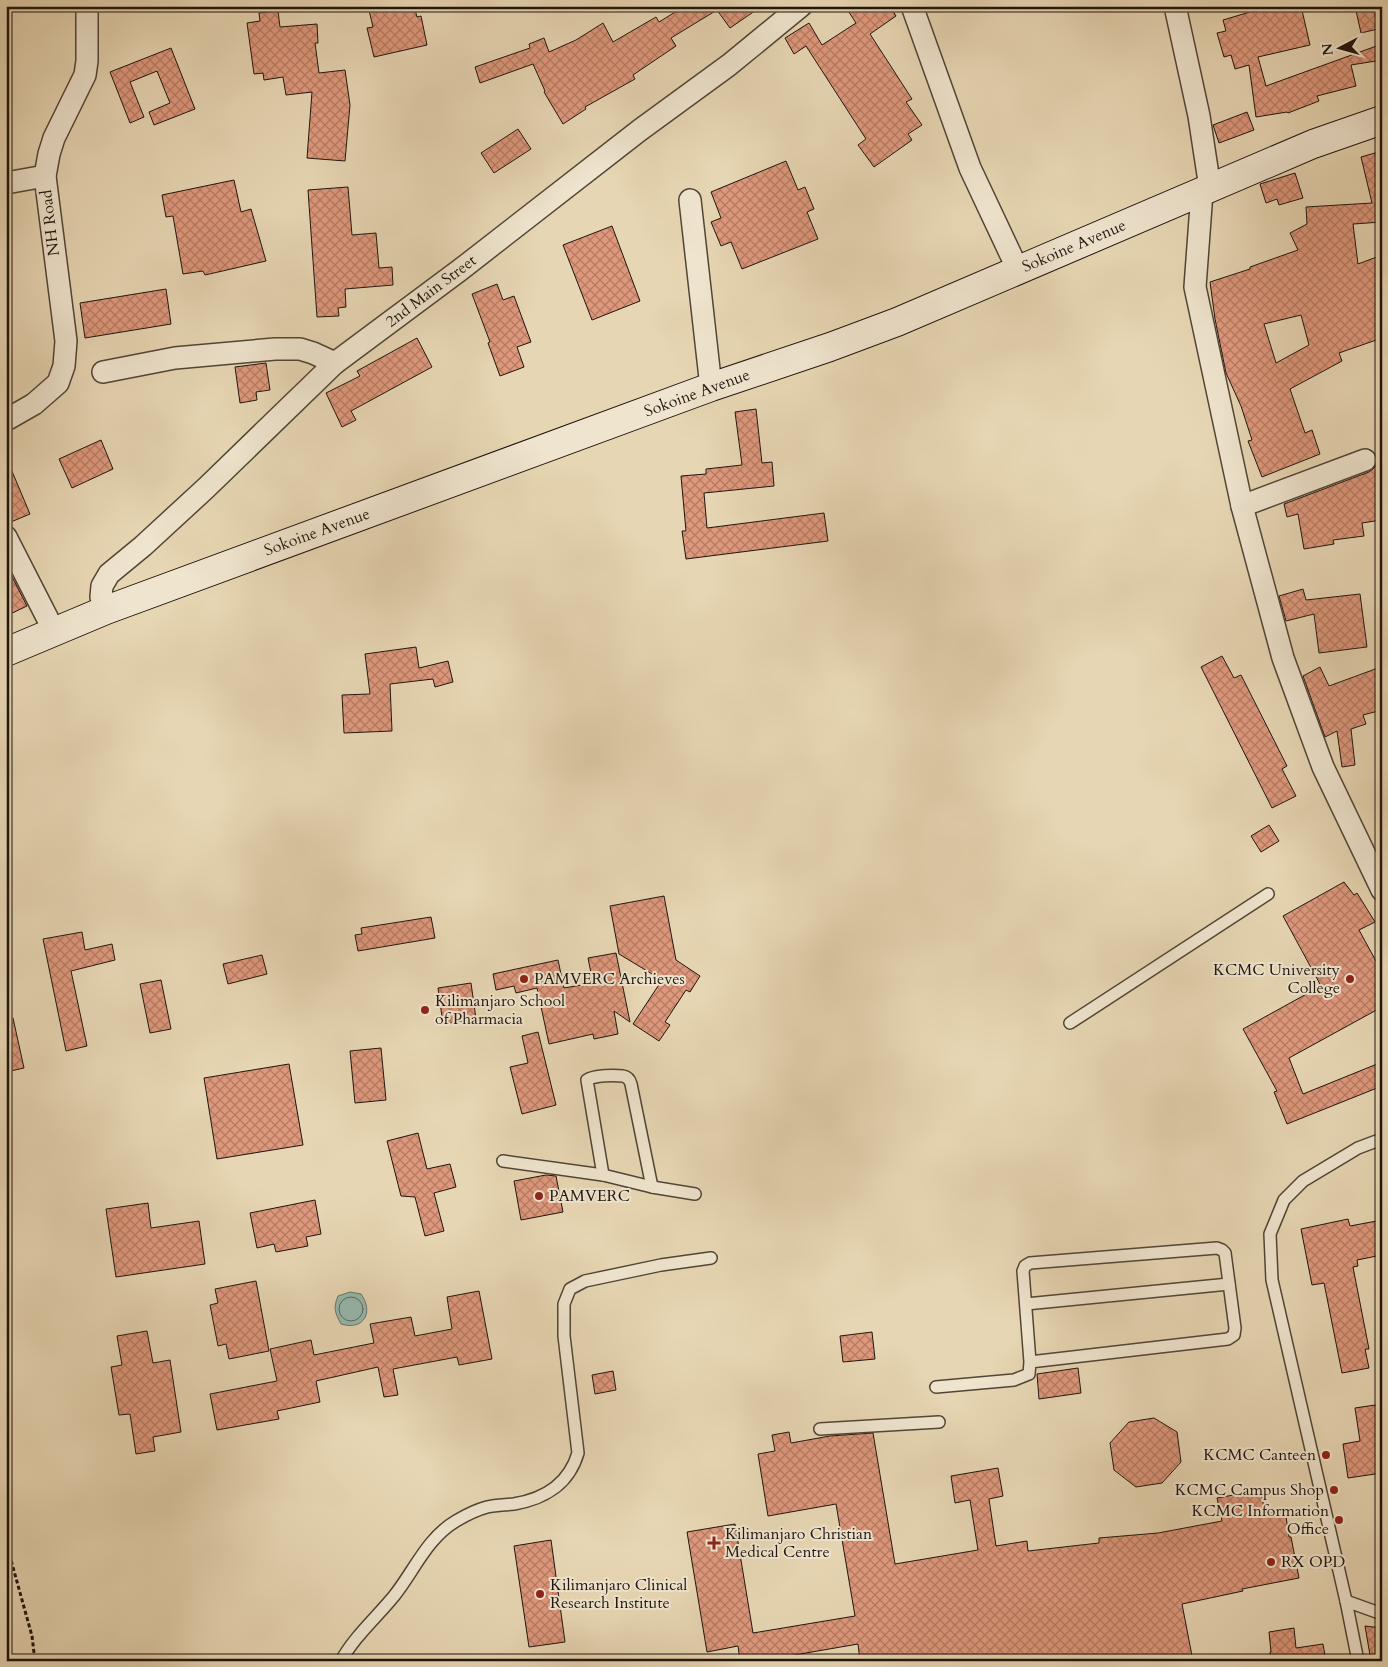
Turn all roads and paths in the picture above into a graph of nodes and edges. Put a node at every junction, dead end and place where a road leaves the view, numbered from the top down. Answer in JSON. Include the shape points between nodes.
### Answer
{"nodes":[{"id":1,"x":87,"y":6,"type":"edge"},
{"id":2,"x":801,"y":6,"type":"edge"},
{"id":3,"x":912,"y":6,"type":"edge"},
{"id":4,"x":1175,"y":6,"type":"edge"},
{"id":5,"x":1382,"y":120,"type":"edge"},
{"id":6,"x":45,"y":176,"type":"junction"},
{"id":7,"x":6,"y":183,"type":"edge"},
{"id":8,"x":1206,"y":190,"type":"junction"},
{"id":9,"x":690,"y":200,"type":"dead end"},
{"id":10,"x":1018,"y":270,"type":"junction"},
{"id":11,"x":335,"y":363,"type":"junction"},
{"id":12,"x":103,"y":372,"type":"dead end"},
{"id":13,"x":711,"y":387,"type":"junction"},
{"id":14,"x":6,"y":420,"type":"edge"},
{"id":15,"x":1365,"y":460,"type":"dead end"},
{"id":16,"x":1242,"y":506,"type":"junction"},
{"id":17,"x":6,"y":537,"type":"edge"},
{"id":18,"x":106,"y":610,"type":"junction"},
{"id":19,"x":54,"y":631,"type":"junction"},
{"id":20,"x":7,"y":652,"type":"edge"},
{"id":21,"x":1382,"y":890,"type":"edge"},
{"id":22,"x":1268,"y":894,"type":"dead end"},
{"id":23,"x":1070,"y":1023,"type":"dead end"},
{"id":24,"x":1382,"y":1139,"type":"edge"},
{"id":25,"x":503,"y":1161,"type":"dead end"},
{"id":26,"x":603,"y":1175,"type":"junction"},
{"id":27,"x":652,"y":1187,"type":"junction"},
{"id":28,"x":695,"y":1194,"type":"dead end"},
{"id":29,"x":711,"y":1258,"type":"dead end"},
{"id":30,"x":1229,"y":1284,"type":"junction"},
{"id":31,"x":1026,"y":1304,"type":"junction"},
{"id":32,"x":1030,"y":1362,"type":"junction"},
{"id":33,"x":936,"y":1387,"type":"dead end"},
{"id":34,"x":939,"y":1422,"type":"dead end"},
{"id":35,"x":820,"y":1429,"type":"dead end"},
{"id":36,"x":6,"y":1542,"type":"edge"},
{"id":37,"x":1346,"y":1601,"type":"junction"},
{"id":38,"x":1382,"y":1614,"type":"edge"},
{"id":39,"x":35,"y":1661,"type":"edge"},
{"id":40,"x":341,"y":1661,"type":"edge"},
{"id":41,"x":1358,"y":1661,"type":"edge"}],
"edges":[{"from":1,"to":6,"type":"street","name":"NH Road","via":[[84,75],[54,138]]},
{"from":2,"to":11,"type":"street","name":"2nd Main Street","via":[[729,65]]},
{"from":3,"to":10,"type":"street","via":[[970,168]]},
{"from":4,"to":8,"type":"street","via":[[1199,116]]},
{"from":5,"to":8,"type":"street","name":"Sokoine Avenue","via":[[1313,144]]},
{"from":6,"to":7,"type":"street"},
{"from":6,"to":14,"type":"street","name":"NH Road","via":[[66,341],[64,366],[58,383],[34,404]]},
{"from":8,"to":10,"type":"street","name":"Sokoine Avenue"},
{"from":8,"to":16,"type":"street","via":[[1195,287]]},
{"from":9,"to":13,"type":"street"},
{"from":10,"to":13,"type":"street","name":"Sokoine Avenue","via":[[897,322]]},
{"from":11,"to":12,"type":"street","via":[[300,349],[175,358]]},
{"from":11,"to":18,"type":"street","name":"2nd Main Street","via":[[206,488],[109,574],[102,586],[101,597]]},
{"from":13,"to":18,"type":"street","name":"Sokoine Avenue"},
{"from":15,"to":16,"type":"street"},
{"from":16,"to":21,"type":"street","via":[[1286,667],[1323,767]]},
{"from":17,"to":19,"type":"street"},
{"from":18,"to":19,"type":"street","name":"Sokoine Avenue"},
{"from":19,"to":20,"type":"street","name":"Sokoine Avenue"},
{"from":22,"to":23,"type":"lane"},
{"from":24,"to":37,"type":"lane","via":[[1358,1148],[1303,1181],[1284,1200],[1270,1234],[1272,1280]]},
{"from":25,"to":26,"type":"lane"},
{"from":26,"to":27,"type":"lane"},
{"from":26,"to":27,"type":"lane","via":[[587,1080],[624,1076],[631,1084]]},
{"from":27,"to":28,"type":"lane"},
{"from":29,"to":40,"type":"lane","via":[[585,1281],[570,1289],[564,1304],[564,1336],[578,1453],[567,1477],[545,1494],[488,1507],[454,1522],[433,1540]]},
{"from":30,"to":31,"type":"lane"},
{"from":30,"to":31,"type":"lane","via":[[1225,1253],[1217,1248],[1030,1262],[1023,1271]]},
{"from":30,"to":32,"type":"lane","via":[[1235,1328],[1234,1336],[1228,1339]]},
{"from":31,"to":32,"type":"lane"},
{"from":32,"to":33,"type":"lane","via":[[1029,1374],[1014,1380]]},
{"from":34,"to":35,"type":"lane"},
{"from":36,"to":39,"type":"path","via":[[32,1636]]},
{"from":37,"to":38,"type":"lane"},
{"from":37,"to":41,"type":"lane"}]}
